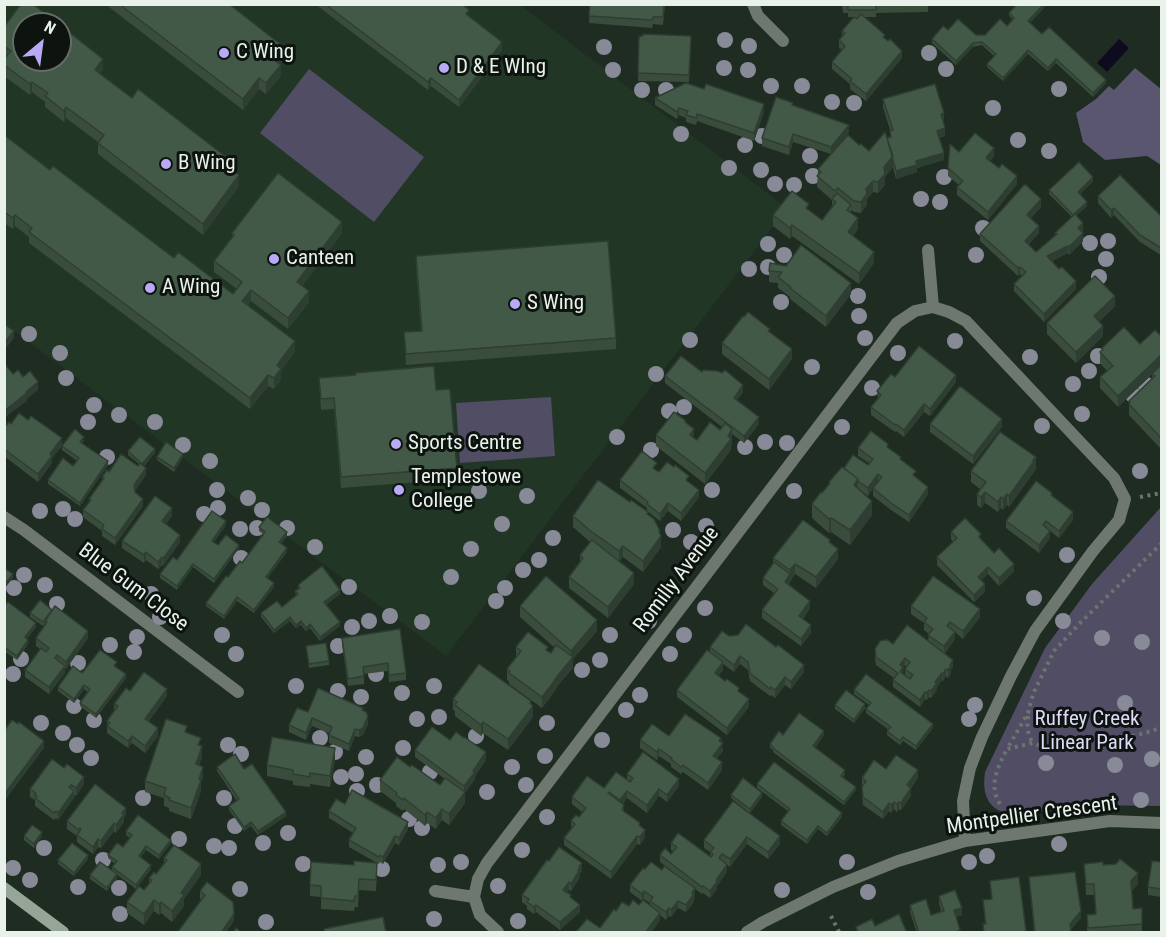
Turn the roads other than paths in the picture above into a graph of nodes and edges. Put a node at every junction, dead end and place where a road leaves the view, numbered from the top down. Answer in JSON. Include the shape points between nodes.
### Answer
{"nodes":[{"id":1,"x":753,"y":4,"type":"edge"},
{"id":2,"x":783,"y":41,"type":"dead end"},
{"id":3,"x":928,"y":250,"type":"dead end"},
{"id":4,"x":933,"y":307,"type":"junction"},
{"id":5,"x":4,"y":517,"type":"edge"},
{"id":6,"x":238,"y":692,"type":"dead end"},
{"id":7,"x":1161,"y":823,"type":"edge"},
{"id":8,"x":964,"y":840,"type":"junction"},
{"id":9,"x":4,"y":888,"type":"edge"},
{"id":10,"x":435,"y":891,"type":"dead end"},
{"id":11,"x":474,"y":897,"type":"junction"},
{"id":12,"x":63,"y":933,"type":"edge"},
{"id":13,"x":498,"y":933,"type":"edge"},
{"id":14,"x":747,"y":933,"type":"edge"}],
"edges":[{"from":1,"to":2,"type":"street","via":[[758,16]]},
{"from":3,"to":4,"type":"street"},
{"from":4,"to":8,"type":"street","via":[[966,321],[1114,478],[1125,500],[1119,520],[1035,631],[982,737],[963,801]]},
{"from":4,"to":11,"type":"street","name":"Romilly Avenue","via":[[915,311],[897,323],[487,863]]},
{"from":5,"to":6,"type":"street","name":"Blue Gum Close"},
{"from":7,"to":8,"type":"street","name":"Montpellier Crescent","via":[[1110,821]]},
{"from":8,"to":14,"type":"street","name":"Montpellier Crescent","via":[[833,888]]},
{"from":9,"to":12,"type":"main road"},
{"from":10,"to":11,"type":"street"},
{"from":11,"to":13,"type":"street","via":[[480,915]]}]}
